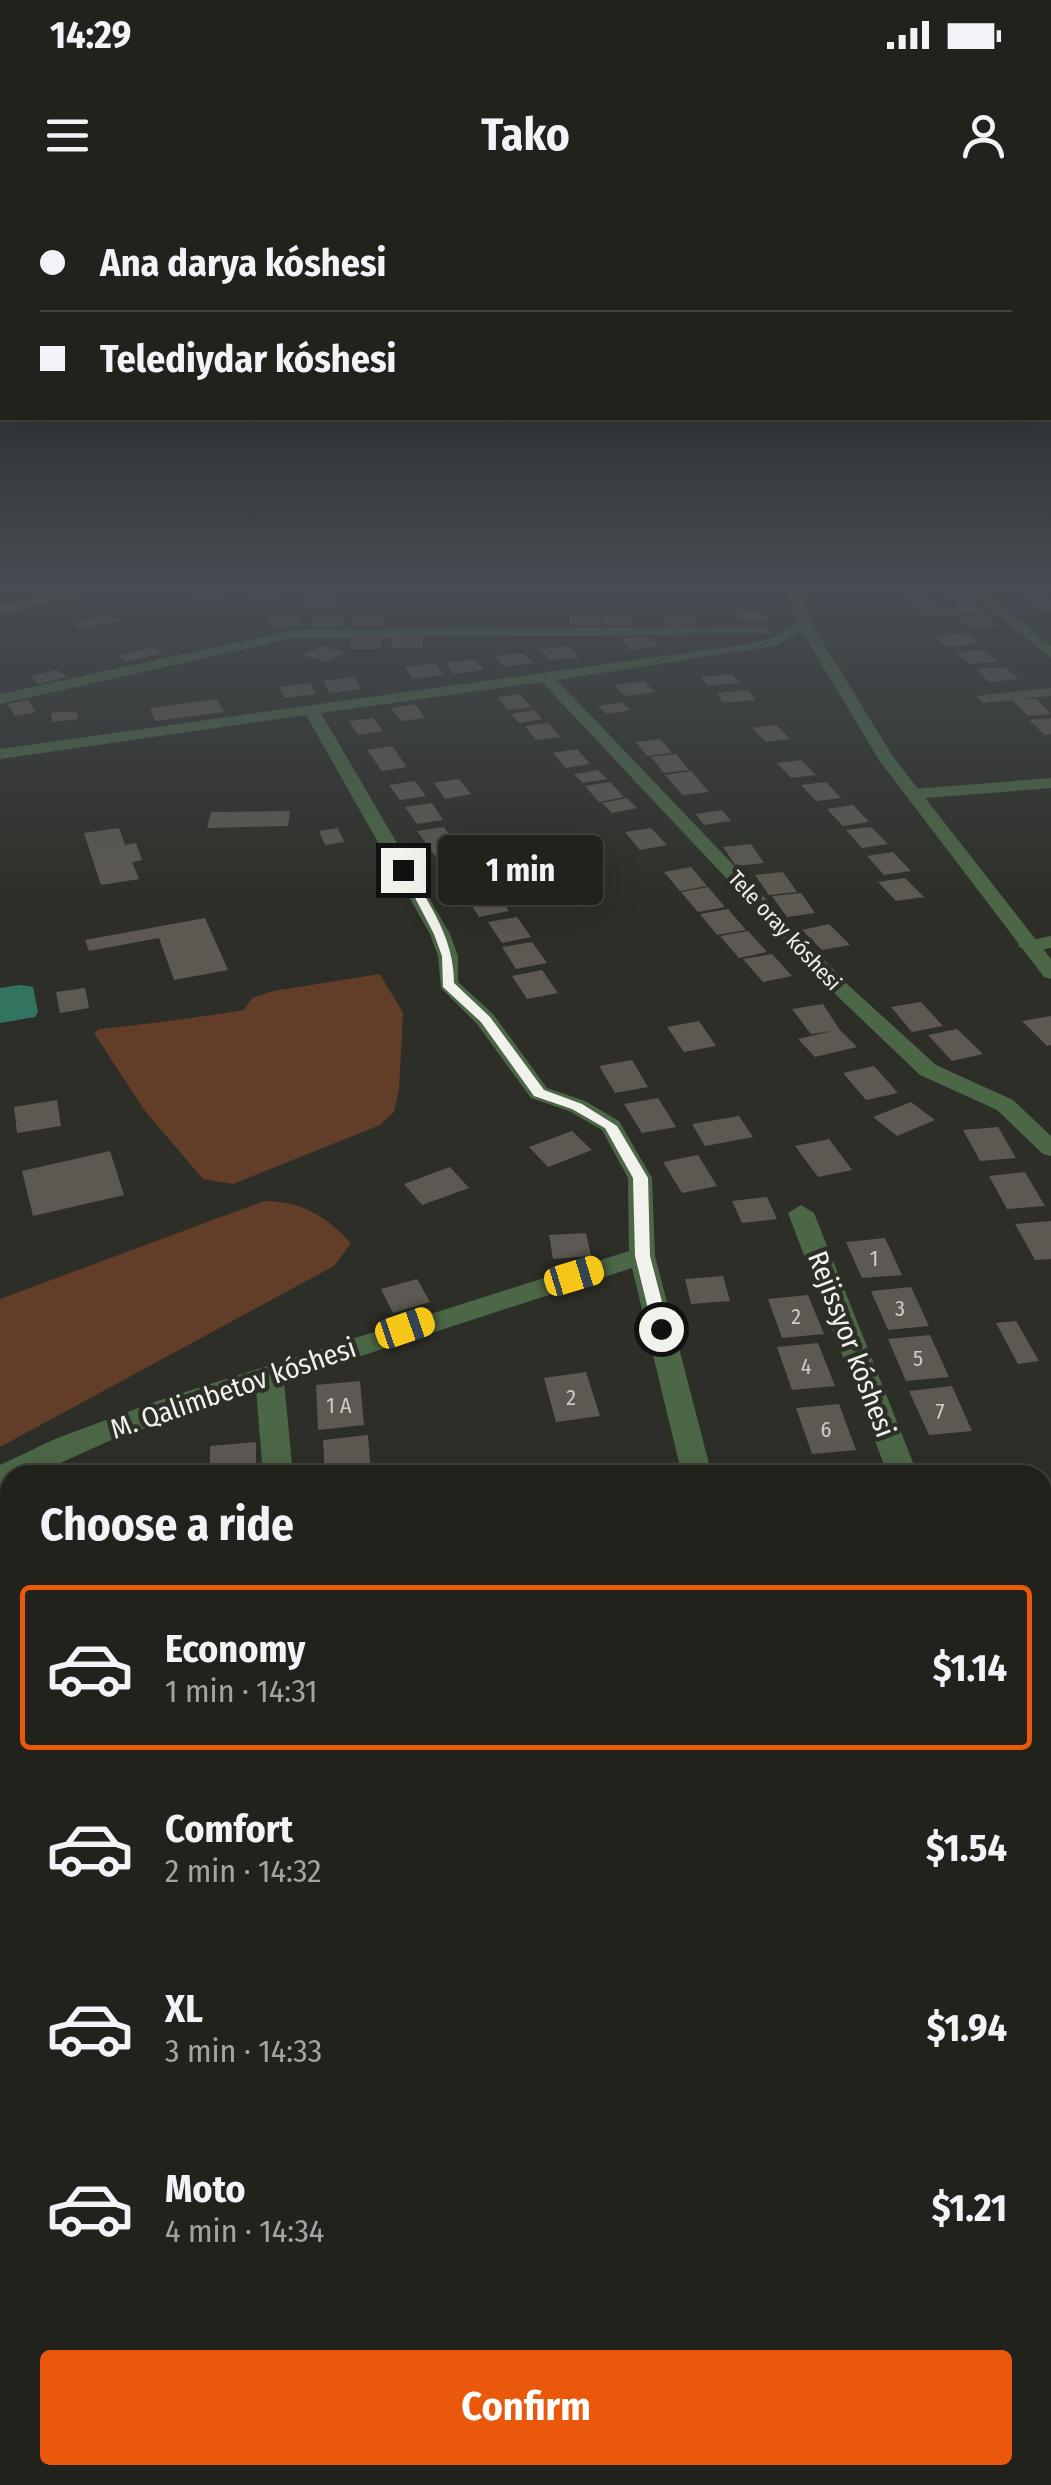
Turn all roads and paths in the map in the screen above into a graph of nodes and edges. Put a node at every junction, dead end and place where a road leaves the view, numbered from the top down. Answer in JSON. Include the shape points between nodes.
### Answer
{"nodes":[{"id":1,"x":29,"y":693,"type":"edge"},
{"id":2,"x":427,"y":693,"type":"edge"},
{"id":3,"x":561,"y":693,"type":"edge"},
{"id":4,"x":842,"y":693,"type":"edge"},
{"id":5,"x":0,"y":699,"type":"edge"},
{"id":6,"x":310,"y":709,"type":"junction"},
{"id":7,"x":0,"y":754,"type":"edge"},
{"id":8,"x":1051,"y":783,"type":"edge"},
{"id":9,"x":912,"y":794,"type":"junction"},
{"id":10,"x":1051,"y":942,"type":"edge"},
{"id":11,"x":1028,"y":946,"type":"junction"},
{"id":12,"x":1051,"y":973,"type":"edge"},
{"id":13,"x":1051,"y":1149,"type":"edge"},
{"id":14,"x":801,"y":1213,"type":"dead end"},
{"id":15,"x":642,"y":1256,"type":"junction"},
{"id":16,"x":269,"y":1375,"type":"junction"},
{"id":17,"x":25,"y":1465,"type":"edge"},
{"id":18,"x":277,"y":1465,"type":"edge"},
{"id":19,"x":694,"y":1465,"type":"edge"},
{"id":20,"x":899,"y":1465,"type":"edge"}],
"edges":[{"from":1,"to":5,"type":"street"},
{"from":2,"to":6,"type":"street"},
{"from":3,"to":13,"type":"street","name":"Tele oray kóshesi","via":[[840,988],[928,1070],[1005,1105]]},
{"from":4,"to":9,"type":"street"},
{"from":6,"to":7,"type":"street"},
{"from":6,"to":15,"type":"street","via":[[440,934],[448,984],[485,1019],[539,1093],[610,1126],[640,1178]]},
{"from":8,"to":9,"type":"street"},
{"from":9,"to":11,"type":"street"},
{"from":10,"to":11,"type":"street"},
{"from":11,"to":12,"type":"street"},
{"from":14,"to":20,"type":"street","name":"Rejissyor kóshesi"},
{"from":15,"to":16,"type":"street","name":"M. Qalimbetov kóshesi"},
{"from":15,"to":19,"type":"street"},
{"from":16,"to":17,"type":"street","name":"M. Qalimbetov kóshesi"},
{"from":16,"to":18,"type":"street"}]}
